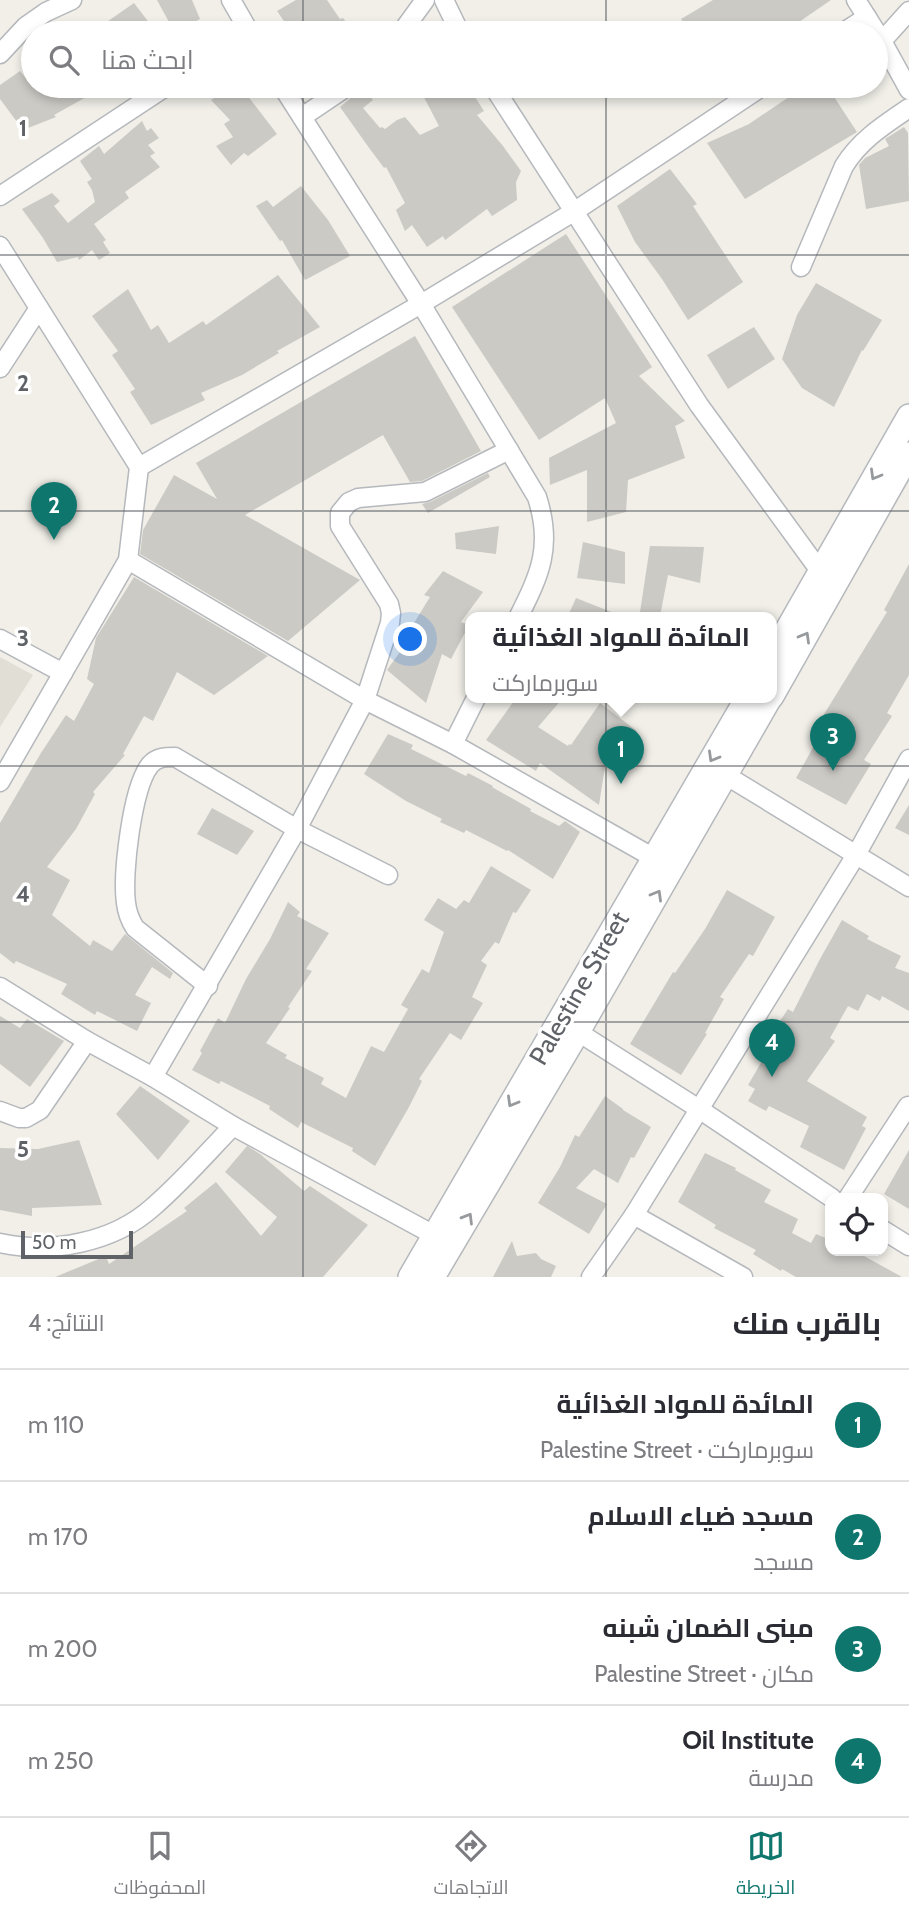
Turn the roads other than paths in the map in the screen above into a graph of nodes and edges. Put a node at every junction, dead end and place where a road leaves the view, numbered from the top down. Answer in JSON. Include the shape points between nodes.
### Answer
{"nodes":[{"id":1,"x":72,"y":0,"type":"edge"},
{"id":2,"x":231,"y":0,"type":"edge"},
{"id":3,"x":425,"y":0,"type":"edge"},
{"id":4,"x":444,"y":0,"type":"edge"},
{"id":5,"x":856,"y":0,"type":"edge"},
{"id":6,"x":909,"y":11,"type":"edge"},
{"id":7,"x":867,"y":17,"type":"junction"},
{"id":8,"x":33,"y":21,"type":"edge"},
{"id":9,"x":243,"y":21,"type":"edge"},
{"id":10,"x":410,"y":21,"type":"edge"},
{"id":11,"x":454,"y":21,"type":"edge"},
{"id":12,"x":861,"y":21,"type":"edge"},
{"id":13,"x":870,"y":21,"type":"edge"},
{"id":14,"x":21,"y":31,"type":"edge"},
{"id":15,"x":888,"y":34,"type":"edge"},
{"id":16,"x":888,"y":52,"type":"edge"},
{"id":17,"x":0,"y":54,"type":"edge"},
{"id":18,"x":909,"y":90,"type":"edge"},
{"id":19,"x":149,"y":98,"type":"edge"},
{"id":20,"x":290,"y":98,"type":"edge"},
{"id":21,"x":330,"y":98,"type":"edge"},
{"id":22,"x":501,"y":98,"type":"edge"},
{"id":23,"x":745,"y":98,"type":"edge"},
{"id":24,"x":909,"y":108,"type":"edge"},
{"id":25,"x":302,"y":117,"type":"junction"},
{"id":26,"x":0,"y":196,"type":"edge"},
{"id":27,"x":575,"y":211,"type":"junction"},
{"id":28,"x":0,"y":246,"type":"edge"},
{"id":29,"x":801,"y":267,"type":"dead end"},
{"id":30,"x":421,"y":304,"type":"junction"},
{"id":31,"x":39,"y":308,"type":"junction"},
{"id":32,"x":6,"y":345,"type":"edge"},
{"id":33,"x":0,"y":368,"type":"edge"},
{"id":34,"x":909,"y":416,"type":"edge"},
{"id":35,"x":509,"y":450,"type":"junction"},
{"id":36,"x":909,"y":454,"type":"edge"},
{"id":37,"x":139,"y":467,"type":"junction"},
{"id":38,"x":128,"y":560,"type":"junction"},
{"id":39,"x":820,"y":571,"type":"junction"},
{"id":40,"x":521,"y":612,"type":"edge"},
{"id":41,"x":0,"y":639,"type":"edge"},
{"id":42,"x":777,"y":647,"type":"edge"},
{"id":43,"x":63,"y":673,"type":"junction"},
{"id":44,"x":777,"y":673,"type":"edge"},
{"id":45,"x":365,"y":700,"type":"junction"},
{"id":46,"x":474,"y":703,"type":"edge"},
{"id":47,"x":758,"y":703,"type":"edge"},
{"id":48,"x":759,"y":703,"type":"edge"},
{"id":49,"x":453,"y":744,"type":"junction"},
{"id":50,"x":909,"y":759,"type":"edge"},
{"id":51,"x":727,"y":776,"type":"junction"},
{"id":52,"x":0,"y":782,"type":"edge"},
{"id":53,"x":298,"y":829,"type":"junction"},
{"id":54,"x":856,"y":855,"type":"junction"},
{"id":55,"x":654,"y":858,"type":"junction"},
{"id":56,"x":388,"y":875,"type":"dead end"},
{"id":57,"x":909,"y":887,"type":"edge"},
{"id":58,"x":208,"y":986,"type":"junction"},
{"id":59,"x":0,"y":987,"type":"edge"},
{"id":60,"x":578,"y":1032,"type":"junction"},
{"id":61,"x":87,"y":1041,"type":"junction"},
{"id":62,"x":153,"y":1077,"type":"junction"},
{"id":63,"x":908,"y":1106,"type":"edge"},
{"id":64,"x":699,"y":1109,"type":"junction"},
{"id":65,"x":0,"y":1111,"type":"edge"},
{"id":66,"x":233,"y":1126,"type":"junction"},
{"id":67,"x":825,"y":1193,"type":"edge"},
{"id":68,"x":851,"y":1193,"type":"edge"},
{"id":69,"x":634,"y":1215,"type":"junction"},
{"id":70,"x":888,"y":1233,"type":"edge"},
{"id":71,"x":434,"y":1235,"type":"junction"},
{"id":72,"x":0,"y":1243,"type":"edge"},
{"id":73,"x":909,"y":1246,"type":"edge"},
{"id":74,"x":410,"y":1277,"type":"edge"},
{"id":75,"x":433,"y":1277,"type":"edge"},
{"id":76,"x":591,"y":1277,"type":"edge"},
{"id":77,"x":743,"y":1277,"type":"edge"}],
"edges":[{"from":1,"to":8,"type":"street"},
{"from":2,"to":9,"type":"street"},
{"from":3,"to":10,"type":"street"},
{"from":4,"to":11,"type":"street"},
{"from":5,"to":7,"type":"street"},
{"from":6,"to":15,"type":"street"},
{"from":7,"to":12,"type":"street"},
{"from":7,"to":13,"type":"street"},
{"from":14,"to":17,"type":"street"},
{"from":16,"to":18,"type":"street"},
{"from":19,"to":26,"type":"street"},
{"from":20,"to":25,"type":"street"},
{"from":21,"to":25,"type":"street"},
{"from":22,"to":27,"type":"street"},
{"from":23,"to":27,"type":"street"},
{"from":24,"to":29,"type":"street","via":[[851,154]]},
{"from":25,"to":30,"type":"street"},
{"from":27,"to":30,"type":"street"},
{"from":27,"to":39,"type":"street","via":[[699,405]]},
{"from":28,"to":31,"type":"street"},
{"from":30,"to":35,"type":"street"},
{"from":30,"to":37,"type":"street"},
{"from":31,"to":32,"type":"street"},
{"from":31,"to":37,"type":"street"},
{"from":32,"to":33,"type":"street"},
{"from":34,"to":39,"type":"street","one_way":true},
{"from":35,"to":40,"type":"street","via":[[537,497],[545,529],[541,567]]},
{"from":35,"to":45,"type":"street","via":[[433,489],[358,498],[340,513],[340,526],[391,613]]},
{"from":44,"to":36,"type":"street","name":"Palestine Street","one_way":true},
{"from":37,"to":38,"type":"street"},
{"from":38,"to":43,"type":"street"},
{"from":38,"to":45,"type":"street"},
{"from":39,"to":42,"type":"street"},
{"from":41,"to":43,"type":"street"},
{"from":43,"to":52,"type":"street"},
{"from":45,"to":49,"type":"street"},
{"from":45,"to":53,"type":"street"},
{"from":46,"to":49,"type":"street"},
{"from":47,"to":55,"type":"street","name":"Palestine Street","one_way":true},
{"from":48,"to":51,"type":"street","name":"Palestine Street"},
{"from":49,"to":55,"type":"street"},
{"from":50,"to":54,"type":"street"},
{"from":51,"to":54,"type":"street"},
{"from":60,"to":51,"type":"street","name":"Palestine Street","one_way":true},
{"from":53,"to":56,"type":"street"},
{"from":53,"to":58,"type":"street"},
{"from":53,"to":58,"type":"street","via":[[175,757],[164,757],[150,766],[135,807],[125,869],[128,915],[135,928]]},
{"from":54,"to":57,"type":"street"},
{"from":54,"to":64,"type":"street"},
{"from":55,"to":71,"type":"street","name":"Palestine Street","one_way":true},
{"from":58,"to":62,"type":"street"},
{"from":59,"to":61,"type":"street"},
{"from":60,"to":64,"type":"street"},
{"from":75,"to":60,"type":"street","name":"Palestine Street","one_way":true},
{"from":61,"to":62,"type":"street"},
{"from":61,"to":65,"type":"street","via":[[40,1110],[26,1118]]},
{"from":62,"to":66,"type":"street"},
{"from":63,"to":68,"type":"street"},
{"from":64,"to":67,"type":"street"},
{"from":64,"to":69,"type":"street"},
{"from":66,"to":71,"type":"street"},
{"from":66,"to":72,"type":"street","via":[[153,1208],[128,1225],[48,1248]]},
{"from":69,"to":76,"type":"street"},
{"from":69,"to":77,"type":"street"},
{"from":70,"to":73,"type":"street"},
{"from":71,"to":74,"type":"street","name":"Palestine Street"}]}
